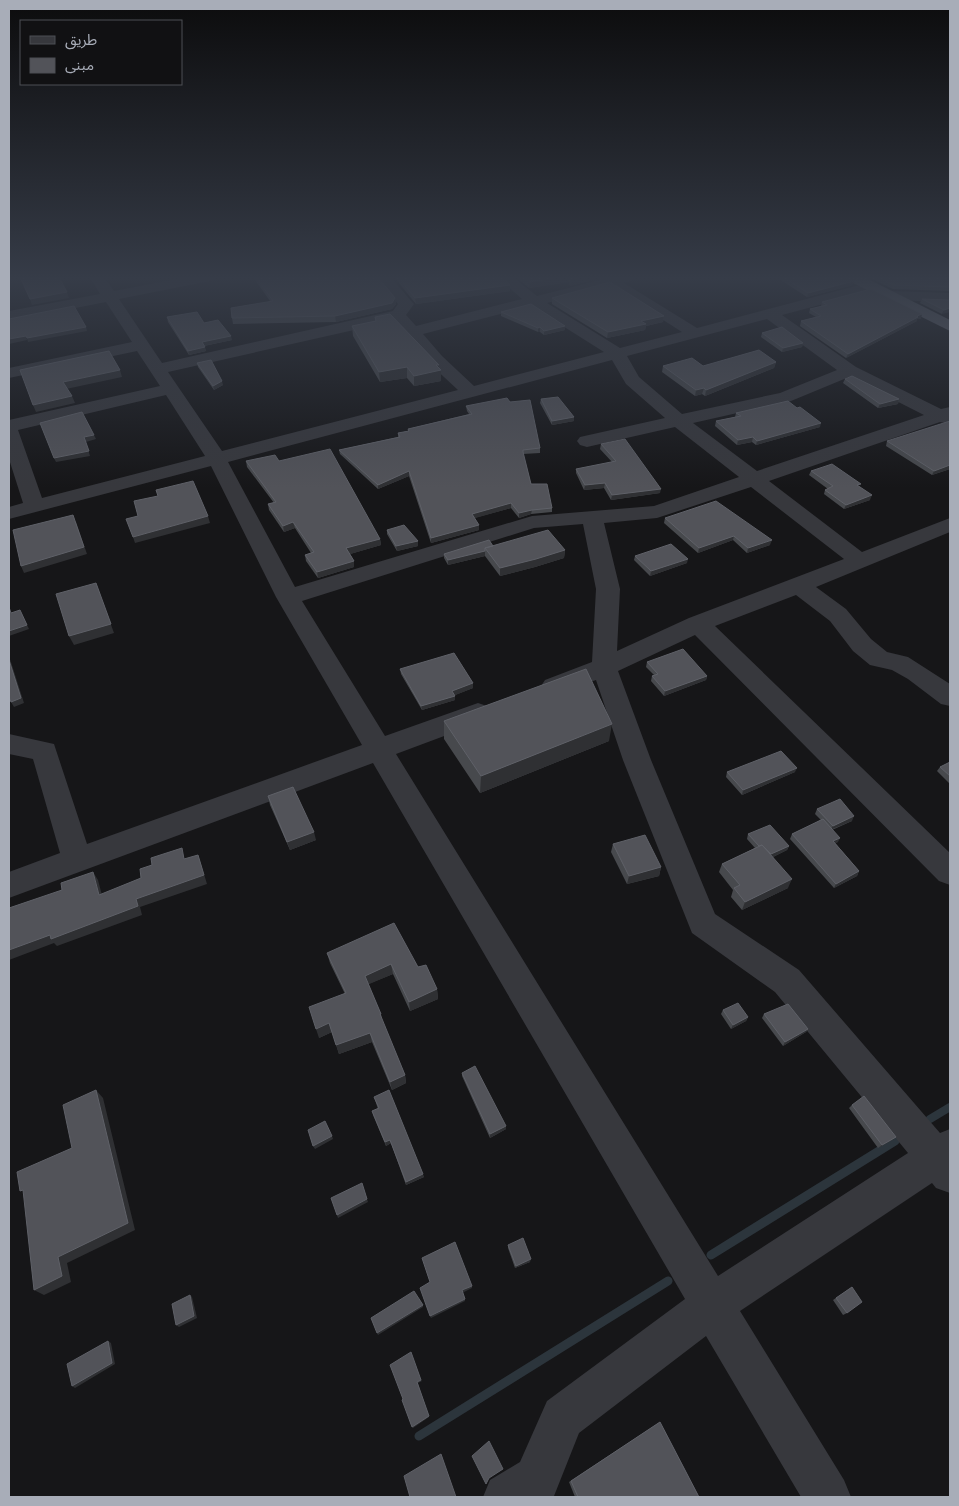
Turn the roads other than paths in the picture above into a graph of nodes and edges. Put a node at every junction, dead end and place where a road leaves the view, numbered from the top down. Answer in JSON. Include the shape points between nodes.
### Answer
{"nodes":[{"id":1,"x":142,"y":347,"type":"edge"},
{"id":2,"x":251,"y":347,"type":"edge"},
{"id":3,"x":425,"y":347,"type":"edge"},
{"id":4,"x":608,"y":347,"type":"edge"},
{"id":5,"x":639,"y":347,"type":"edge"},
{"id":6,"x":816,"y":347,"type":"edge"},
{"id":7,"x":617,"y":353,"type":"junction"},
{"id":8,"x":156,"y":368,"type":"junction"},
{"id":9,"x":850,"y":371,"type":"junction"},
{"id":10,"x":9,"y":373,"type":"edge"},
{"id":11,"x":470,"y":392,"type":"junction"},
{"id":12,"x":948,"y":415,"type":"edge"},
{"id":13,"x":679,"y":421,"type":"junction"},
{"id":14,"x":9,"y":428,"type":"edge"},
{"id":15,"x":587,"y":441,"type":"dead end"},
{"id":16,"x":217,"y":459,"type":"junction"},
{"id":17,"x":753,"y":478,"type":"junction"},
{"id":18,"x":34,"y":506,"type":"junction"},
{"id":19,"x":9,"y":513,"type":"edge"},
{"id":20,"x":592,"y":517,"type":"junction"},
{"id":21,"x":950,"y":524,"type":"edge"},
{"id":22,"x":860,"y":561,"type":"junction"},
{"id":23,"x":798,"y":586,"type":"junction"},
{"id":24,"x":288,"y":597,"type":"junction"},
{"id":25,"x":698,"y":624,"type":"junction"},
{"id":26,"x":604,"y":667,"type":"junction"},
{"id":27,"x":530,"y":694,"type":"edge"},
{"id":28,"x":950,"y":697,"type":"edge"},
{"id":29,"x":502,"y":705,"type":"edge"},
{"id":30,"x":9,"y":744,"type":"edge"},
{"id":31,"x":380,"y":749,"type":"junction"},
{"id":32,"x":77,"y":859,"type":"junction"},
{"id":33,"x":950,"y":872,"type":"edge"},
{"id":34,"x":9,"y":885,"type":"edge"},
{"id":35,"x":945,"y":1160,"type":"edge"},
{"id":36,"x":712,"y":1305,"type":"junction"},
{"id":37,"x":507,"y":1497,"type":"edge"},
{"id":38,"x":827,"y":1497,"type":"edge"}],
"edges":[{"from":1,"to":8,"type":"street"},
{"from":2,"to":8,"type":"street"},
{"from":3,"to":11,"type":"street"},
{"from":4,"to":7,"type":"street"},
{"from":5,"to":7,"type":"street"},
{"from":6,"to":9,"type":"street"},
{"from":7,"to":11,"type":"street"},
{"from":7,"to":13,"type":"street","via":[[632,380]]},
{"from":8,"to":10,"type":"street"},
{"from":8,"to":14,"type":"street"},
{"from":8,"to":16,"type":"street"},
{"from":9,"to":12,"type":"street","via":[[921,407]]},
{"from":9,"to":13,"type":"street","via":[[785,397]]},
{"from":11,"to":16,"type":"street"},
{"from":12,"to":17,"type":"street"},
{"from":13,"to":15,"type":"street"},
{"from":13,"to":17,"type":"street"},
{"from":14,"to":18,"type":"street"},
{"from":16,"to":18,"type":"street"},
{"from":16,"to":24,"type":"street"},
{"from":17,"to":20,"type":"street","via":[[657,512]]},
{"from":17,"to":22,"type":"street"},
{"from":18,"to":19,"type":"street"},
{"from":20,"to":24,"type":"street","via":[[532,522]]},
{"from":20,"to":26,"type":"street","via":[[608,589]]},
{"from":21,"to":22,"type":"street"},
{"from":22,"to":23,"type":"street"},
{"from":23,"to":25,"type":"street"},
{"from":23,"to":28,"type":"street","via":[[838,615],[879,660],[900,663]]},
{"from":24,"to":31,"type":"street"},
{"from":25,"to":26,"type":"street"},
{"from":25,"to":33,"type":"street"},
{"from":26,"to":27,"type":"street"},
{"from":26,"to":35,"type":"street","via":[[637,760],[703,923],[787,981]]},
{"from":29,"to":31,"type":"street"},
{"from":30,"to":32,"type":"street","via":[[44,751]]},
{"from":31,"to":32,"type":"street"},
{"from":31,"to":36,"type":"street"},
{"from":32,"to":34,"type":"street"},
{"from":35,"to":36,"type":"street"},
{"from":36,"to":37,"type":"street","via":[[563,1417],[537,1479]]},
{"from":36,"to":38,"type":"street"}]}
